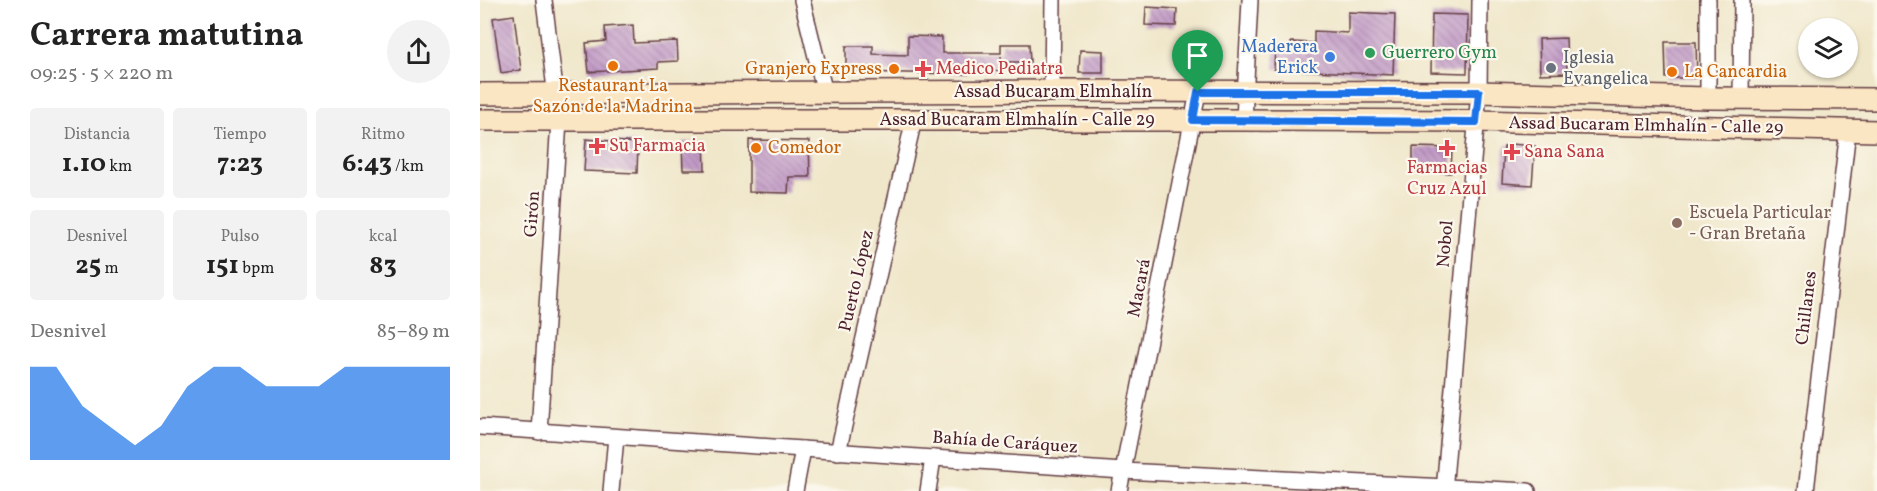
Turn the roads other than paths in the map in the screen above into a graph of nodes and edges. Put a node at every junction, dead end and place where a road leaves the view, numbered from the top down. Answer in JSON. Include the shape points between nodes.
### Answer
{"nodes":[{"id":1,"x":544,"y":0,"type":"edge"},
{"id":2,"x":802,"y":0,"type":"edge"},
{"id":3,"x":1053,"y":0,"type":"edge"},
{"id":4,"x":1250,"y":0,"type":"edge"},
{"id":5,"x":1480,"y":0,"type":"edge"},
{"id":6,"x":1708,"y":0,"type":"edge"},
{"id":7,"x":1742,"y":0,"type":"edge"},
{"id":8,"x":1052,"y":91,"type":"junction"},
{"id":9,"x":1198,"y":92,"type":"junction"},
{"id":10,"x":1245,"y":92,"type":"junction"},
{"id":11,"x":1479,"y":92,"type":"junction"},
{"id":12,"x":825,"y":93,"type":"junction"},
{"id":13,"x":480,"y":94,"type":"edge"},
{"id":14,"x":556,"y":94,"type":"junction"},
{"id":15,"x":1708,"y":98,"type":"junction"},
{"id":16,"x":1741,"y":98,"type":"junction"},
{"id":17,"x":1877,"y":99,"type":"edge"},
{"id":18,"x":914,"y":119,"type":"junction"},
{"id":19,"x":480,"y":120,"type":"edge"},
{"id":20,"x":1193,"y":120,"type":"junction"},
{"id":21,"x":1244,"y":120,"type":"junction"},
{"id":22,"x":559,"y":121,"type":"junction"},
{"id":23,"x":1476,"y":122,"type":"junction"},
{"id":24,"x":1848,"y":130,"type":"junction"},
{"id":25,"x":1877,"y":131,"type":"edge"},
{"id":26,"x":480,"y":428,"type":"edge"},
{"id":27,"x":539,"y":432,"type":"junction"},
{"id":28,"x":616,"y":437,"type":"junction"},
{"id":29,"x":802,"y":449,"type":"junction"},
{"id":30,"x":838,"y":452,"type":"junction"},
{"id":31,"x":933,"y":458,"type":"junction"},
{"id":32,"x":1123,"y":471,"type":"junction"},
{"id":33,"x":1444,"y":489,"type":"edge"},
{"id":34,"x":611,"y":491,"type":"edge"},
{"id":35,"x":795,"y":491,"type":"edge"},
{"id":36,"x":928,"y":491,"type":"edge"},
{"id":37,"x":1119,"y":491,"type":"edge"},
{"id":38,"x":1528,"y":491,"type":"edge"},
{"id":39,"x":1806,"y":491,"type":"edge"}],
"edges":[{"from":1,"to":14,"type":"street","name":"Girón"},
{"from":2,"to":12,"type":"street"},
{"from":3,"to":8,"type":"street"},
{"from":4,"to":10,"type":"street"},
{"from":5,"to":11,"type":"street","name":"Nobol"},
{"from":6,"to":15,"type":"street"},
{"from":7,"to":16,"type":"street"},
{"from":8,"to":9,"type":"main road","name":"Assad Bucaram Elmhalín"},
{"from":8,"to":12,"type":"main road","name":"Assad Bucaram Elmhalín"},
{"from":9,"to":10,"type":"main road","name":"Assad Bucaram Elmhalín"},
{"from":9,"to":20,"type":"street","name":"Macará"},
{"from":10,"to":11,"type":"main road","name":"Assad Bucaram Elmhalín"},
{"from":10,"to":21,"type":"street"},
{"from":11,"to":15,"type":"main road","name":"Assad Bucaram Elmhalín"},
{"from":11,"to":23,"type":"street","name":"Nobol"},
{"from":12,"to":14,"type":"main road","name":"Assad Bucaram Elmhalín"},
{"from":13,"to":14,"type":"main road","name":"Assad Bucaram Elmhalín"},
{"from":14,"to":22,"type":"street","name":"Girón"},
{"from":15,"to":16,"type":"main road","name":"Assad Bucaram Elmhalín"},
{"from":16,"to":17,"type":"main road","name":"Assad Bucaram Elmhalín"},
{"from":18,"to":20,"type":"main road","name":"Assad Bucaram Elmhalín - Calle 29"},
{"from":18,"to":22,"type":"main road","name":"Assad Bucaram Elmhalín - Calle 29"},
{"from":18,"to":30,"type":"street","name":"Puerto López"},
{"from":19,"to":22,"type":"main road","name":"Assad Bucaram Elmhalín - Calle 29"},
{"from":20,"to":21,"type":"main road","name":"Assad Bucaram Elmhalín - Calle 29"},
{"from":20,"to":32,"type":"street","name":"Macará"},
{"from":21,"to":23,"type":"main road","name":"Assad Bucaram Elmhalín - Calle 29"},
{"from":22,"to":27,"type":"street","name":"Girón"},
{"from":23,"to":24,"type":"main road","name":"Assad Bucaram Elmhalín - Calle 29"},
{"from":23,"to":33,"type":"street","name":"Nobol"},
{"from":24,"to":25,"type":"main road","name":"Assad Bucaram Elmhalín - Calle 29"},
{"from":24,"to":39,"type":"street","name":"Chillanes"},
{"from":26,"to":27,"type":"street","name":"Bahía de Caráquez"},
{"from":27,"to":28,"type":"street","name":"Bahía de Caráquez"},
{"from":28,"to":29,"type":"street","name":"Bahía de Caráquez"},
{"from":28,"to":34,"type":"street"},
{"from":29,"to":30,"type":"street","name":"Bahía de Caráquez"},
{"from":29,"to":35,"type":"street"},
{"from":30,"to":31,"type":"street","name":"Bahía de Caráquez"},
{"from":31,"to":32,"type":"street","name":"Bahía de Caráquez"},
{"from":31,"to":36,"type":"street"},
{"from":32,"to":33,"type":"street","name":"Bahía de Caráquez"},
{"from":32,"to":37,"type":"street","name":"Macará"},
{"from":33,"to":38,"type":"street","name":"Bahía de Caráquez"}]}
